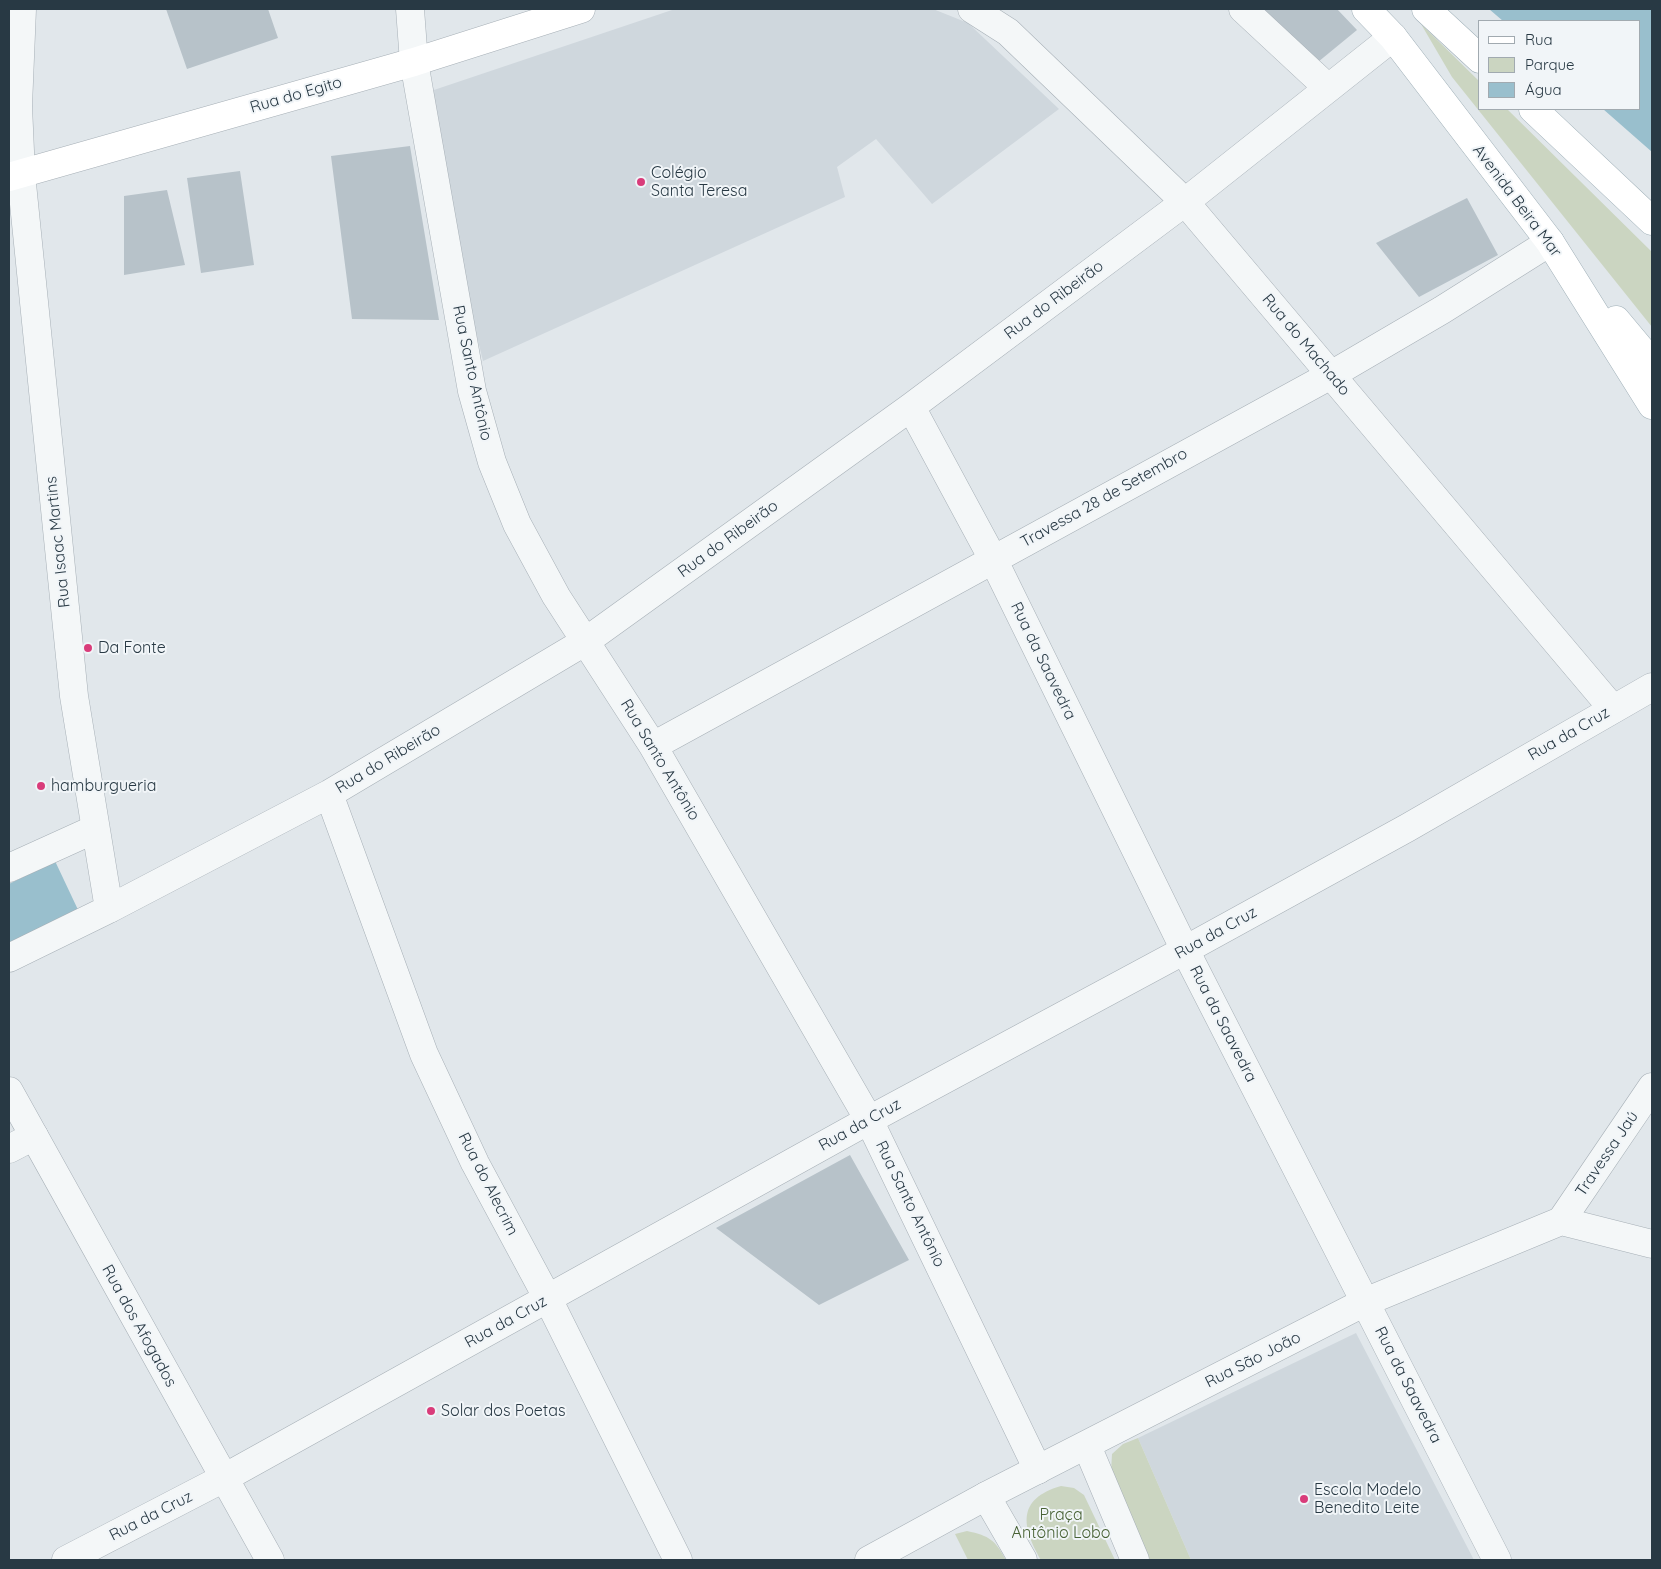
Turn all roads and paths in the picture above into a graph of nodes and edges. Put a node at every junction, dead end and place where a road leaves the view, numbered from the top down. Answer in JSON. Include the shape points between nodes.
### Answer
{"nodes":[{"id":1,"x":22,"y":9,"type":"edge"},
{"id":2,"x":410,"y":9,"type":"edge"},
{"id":3,"x":581,"y":9,"type":"edge"},
{"id":4,"x":972,"y":9,"type":"edge"},
{"id":5,"x":1243,"y":9,"type":"edge"},
{"id":6,"x":1366,"y":9,"type":"edge"},
{"id":7,"x":1426,"y":9,"type":"edge"},
{"id":8,"x":1392,"y":37,"type":"junction"},
{"id":9,"x":1478,"y":57,"type":"edge"},
{"id":10,"x":414,"y":62,"type":"junction"},
{"id":11,"x":1328,"y":88,"type":"junction"},
{"id":12,"x":1534,"y":110,"type":"edge"},
{"id":13,"x":15,"y":175,"type":"edge"},
{"id":14,"x":1185,"y":202,"type":"junction"},
{"id":15,"x":1652,"y":221,"type":"edge"},
{"id":16,"x":1550,"y":242,"type":"junction"},
{"id":17,"x":1652,"y":363,"type":"edge"},
{"id":18,"x":1331,"y":375,"type":"junction"},
{"id":19,"x":1652,"y":405,"type":"edge"},
{"id":20,"x":911,"y":407,"type":"junction"},
{"id":21,"x":993,"y":558,"type":"junction"},
{"id":22,"x":586,"y":641,"type":"junction"},
{"id":23,"x":1652,"y":687,"type":"edge"},
{"id":24,"x":1613,"y":709,"type":"junction"},
{"id":25,"x":653,"y":746,"type":"junction"},
{"id":26,"x":329,"y":794,"type":"junction"},
{"id":27,"x":95,"y":829,"type":"junction"},
{"id":28,"x":9,"y":868,"type":"edge"},
{"id":29,"x":109,"y":909,"type":"junction"},
{"id":30,"x":1185,"y":950,"type":"junction"},
{"id":31,"x":9,"y":958,"type":"edge"},
{"id":32,"x":1652,"y":1087,"type":"edge"},
{"id":33,"x":9,"y":1091,"type":"edge"},
{"id":34,"x":869,"y":1120,"type":"junction"},
{"id":35,"x":34,"y":1136,"type":"junction"},
{"id":36,"x":9,"y":1149,"type":"edge"},
{"id":37,"x":1562,"y":1221,"type":"junction"},
{"id":38,"x":1652,"y":1244,"type":"edge"},
{"id":39,"x":548,"y":1299,"type":"junction"},
{"id":40,"x":1365,"y":1302,"type":"junction"},
{"id":41,"x":1086,"y":1446,"type":"junction"},
{"id":42,"x":1038,"y":1470,"type":"junction"},
{"id":43,"x":224,"y":1478,"type":"junction"},
{"id":44,"x":986,"y":1496,"type":"junction"},
{"id":45,"x":66,"y":1560,"type":"edge"},
{"id":46,"x":270,"y":1560,"type":"edge"},
{"id":47,"x":678,"y":1560,"type":"edge"},
{"id":48,"x":869,"y":1560,"type":"edge"},
{"id":49,"x":1023,"y":1560,"type":"edge"},
{"id":50,"x":1135,"y":1560,"type":"edge"},
{"id":51,"x":1497,"y":1560,"type":"edge"}],
"edges":[{"from":1,"to":13,"type":"street","name":"Rua Isaac Martins"},
{"from":2,"to":10,"type":"street","name":"Rua Santo Antônio"},
{"from":3,"to":10,"type":"main road","name":"Rua do Egito"},
{"from":4,"to":14,"type":"street","name":"Rua do Machado","via":[[1008,32]]},
{"from":5,"to":11,"type":"street"},
{"from":6,"to":8,"type":"main road","name":"Avenida Beira Mar"},
{"from":7,"to":9,"type":"main road"},
{"from":8,"to":11,"type":"street","name":"Rua do Ribeirão"},
{"from":8,"to":16,"type":"main road","name":"Avenida Beira Mar"},
{"from":10,"to":13,"type":"main road","name":"Rua do Egito"},
{"from":10,"to":22,"type":"street","name":"Rua Santo Antônio","via":[[472,391],[492,462],[517,524],[556,596]]},
{"from":11,"to":14,"type":"street","name":"Rua do Ribeirão"},
{"from":12,"to":15,"type":"main road"},
{"from":13,"to":27,"type":"street","name":"Rua Isaac Martins","via":[[74,696]]},
{"from":14,"to":18,"type":"street","name":"Rua do Machado"},
{"from":14,"to":20,"type":"street","name":"Rua do Ribeirão"},
{"from":16,"to":17,"type":"main road"},
{"from":16,"to":18,"type":"street","name":"Travessa 28 de Setembro"},
{"from":16,"to":19,"type":"main road","name":"Avenida Beira Mar"},
{"from":18,"to":21,"type":"street","name":"Travessa 28 de Setembro"},
{"from":18,"to":24,"type":"street","name":"Rua do Machado"},
{"from":20,"to":21,"type":"street","name":"Rua da Saavedra"},
{"from":20,"to":22,"type":"street","name":"Rua do Ribeirão"},
{"from":21,"to":25,"type":"street","name":"Travessa 28 de Setembro"},
{"from":21,"to":30,"type":"street","name":"Rua da Saavedra"},
{"from":22,"to":25,"type":"street","name":"Rua Santo Antônio"},
{"from":22,"to":26,"type":"street","name":"Rua do Ribeirão"},
{"from":23,"to":24,"type":"street","name":"Rua da Cruz"},
{"from":24,"to":30,"type":"street","name":"Rua da Cruz","via":[[1407,828]]},
{"from":25,"to":34,"type":"street","name":"Rua Santo Antônio"},
{"from":26,"to":29,"type":"street","name":"Rua do Ribeirão"},
{"from":26,"to":39,"type":"street","name":"Rua do Alecrim","via":[[424,1054],[475,1163]]},
{"from":27,"to":28,"type":"street"},
{"from":27,"to":29,"type":"street","name":"Rua Isaac Martins"},
{"from":29,"to":31,"type":"street","name":"Rua do Ribeirão"},
{"from":30,"to":34,"type":"street","name":"Rua da Cruz"},
{"from":30,"to":40,"type":"street","name":"Rua da Saavedra"},
{"from":32,"to":37,"type":"street","name":"Travessa Jaú"},
{"from":33,"to":35,"type":"street","name":"Rua dos Afogados"},
{"from":34,"to":39,"type":"street","name":"Rua da Cruz"},
{"from":34,"to":42,"type":"street","name":"Rua Santo Antônio"},
{"from":35,"to":36,"type":"street"},
{"from":35,"to":43,"type":"street","name":"Rua dos Afogados"},
{"from":37,"to":38,"type":"street"},
{"from":37,"to":40,"type":"street","name":"Rua São João"},
{"from":39,"to":43,"type":"street","name":"Rua da Cruz"},
{"from":39,"to":47,"type":"street","name":"Rua do Alecrim"},
{"from":40,"to":41,"type":"street","name":"Rua São João"},
{"from":40,"to":51,"type":"street","name":"Rua da Saavedra"},
{"from":41,"to":42,"type":"street","name":"Rua São João"},
{"from":41,"to":50,"type":"street"},
{"from":42,"to":44,"type":"street","name":"Rua São João"},
{"from":43,"to":45,"type":"street","name":"Rua da Cruz"},
{"from":43,"to":46,"type":"street","name":"Rua dos Afogados"},
{"from":44,"to":48,"type":"street","name":"Rua São João"},
{"from":44,"to":49,"type":"street"}]}
